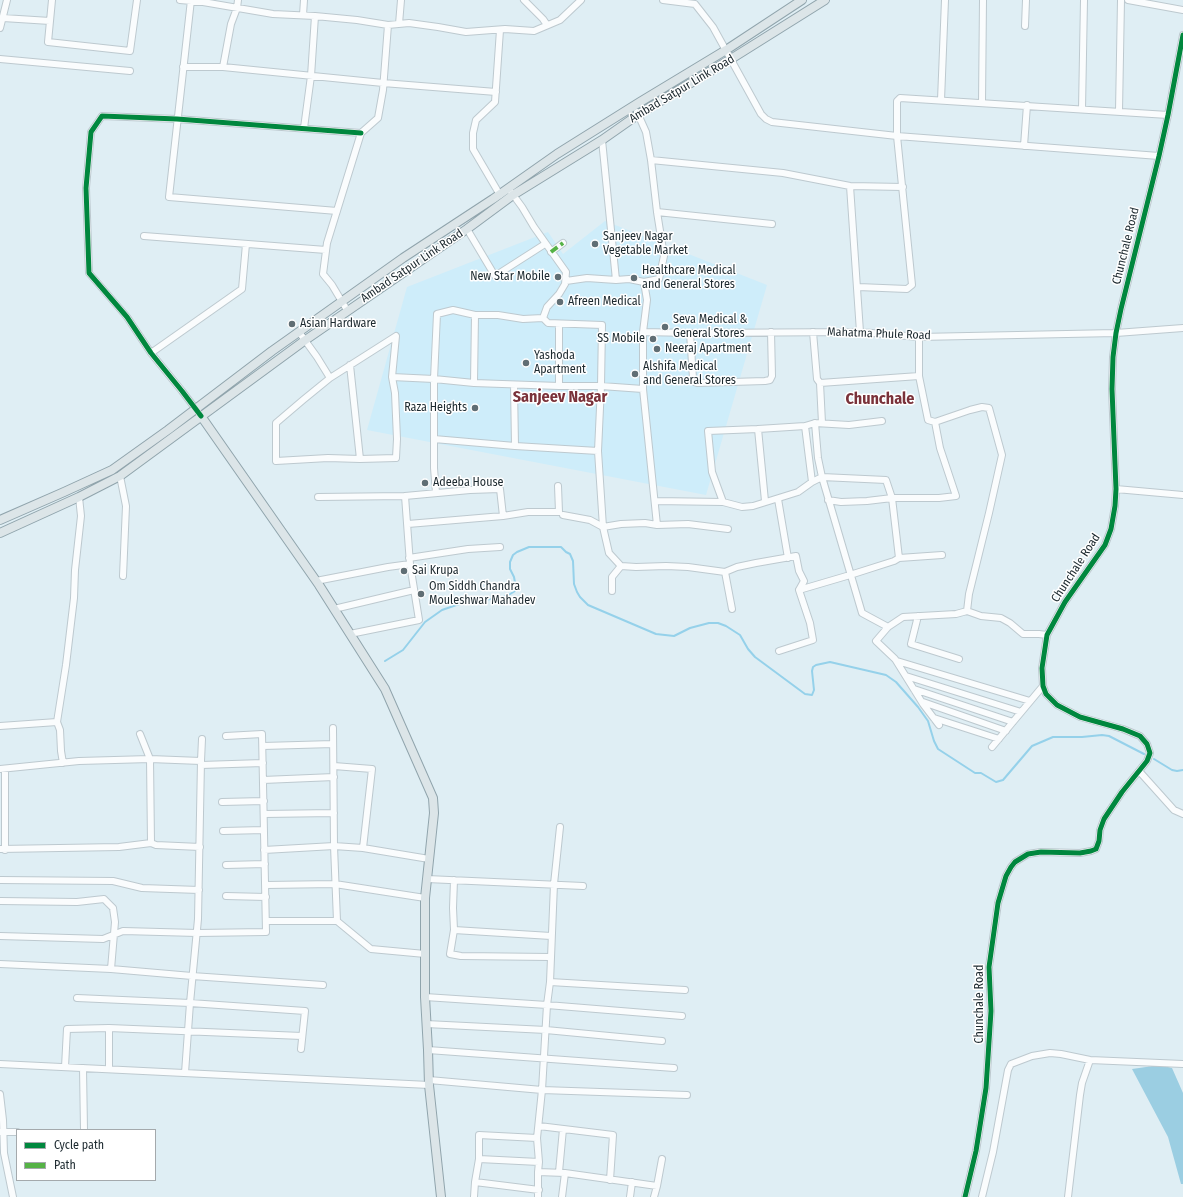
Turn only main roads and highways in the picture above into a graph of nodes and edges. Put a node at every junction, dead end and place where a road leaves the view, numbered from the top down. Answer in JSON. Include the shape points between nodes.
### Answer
{"nodes":[{"id":1,"x":802,"y":0,"type":"edge"},
{"id":2,"x":819,"y":1,"type":"edge"},
{"id":3,"x":511,"y":192,"type":"junction"},
{"id":4,"x":199,"y":412,"type":"junction"},
{"id":5,"x":0,"y":520,"type":"edge"},
{"id":6,"x":0,"y":533,"type":"edge"},
{"id":7,"x":441,"y":1197,"type":"edge"}],
"edges":[{"from":1,"to":3,"type":"main road","name":"Ambad Satpur Link Road","via":[[557,154]]},
{"from":2,"to":3,"type":"main road","name":"Ambad Satpur Link Road","via":[[602,140]]},
{"from":3,"to":4,"type":"main road","name":"Ambad Satpur Link Road","via":[[467,229]]},
{"from":3,"to":4,"type":"main road","name":"Ambad Satpur Link Road","via":[[500,195],[403,258],[299,332]]},
{"from":4,"to":5,"type":"main road","name":"Ambad Satpur Link Road","via":[[112,470]]},
{"from":4,"to":6,"type":"main road","name":"Ambad Satpur Link Road","via":[[120,476]]},
{"from":4,"to":7,"type":"main road","via":[[316,581],[385,689],[433,798],[434,812],[425,898],[425,998],[429,1083]]}]}
